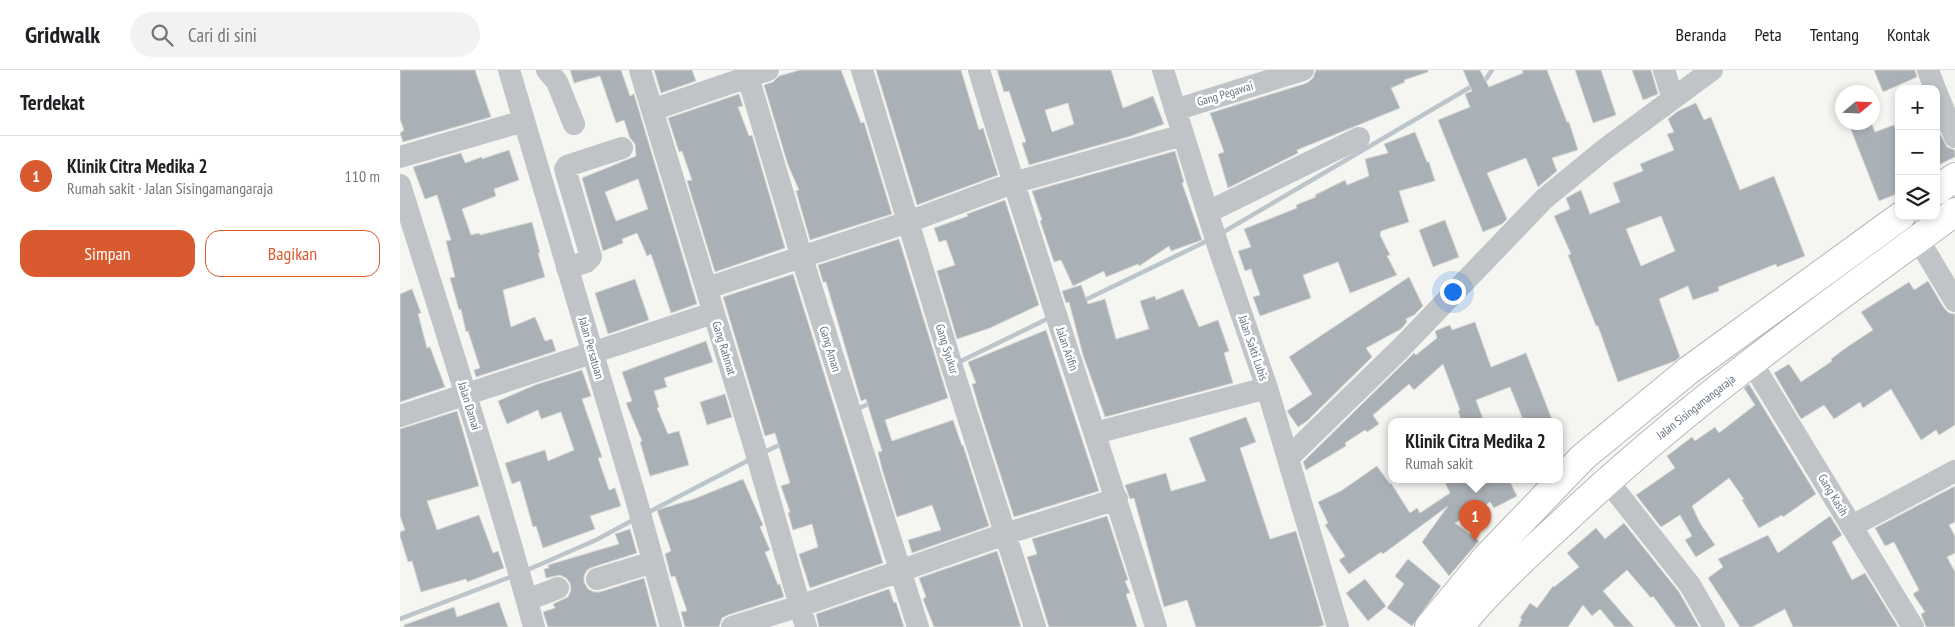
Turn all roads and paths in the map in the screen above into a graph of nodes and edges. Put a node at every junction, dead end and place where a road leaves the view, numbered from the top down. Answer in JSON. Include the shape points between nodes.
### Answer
{"nodes":[{"id":1,"x":508,"y":70,"type":"edge"},
{"id":2,"x":547,"y":70,"type":"edge"},
{"id":3,"x":640,"y":70,"type":"edge"},
{"id":4,"x":862,"y":70,"type":"edge"},
{"id":5,"x":979,"y":70,"type":"edge"},
{"id":6,"x":1163,"y":70,"type":"edge"},
{"id":7,"x":1303,"y":70,"type":"edge"},
{"id":8,"x":1664,"y":70,"type":"edge"},
{"id":9,"x":1712,"y":70,"type":"edge"},
{"id":10,"x":1928,"y":70,"type":"edge"},
{"id":11,"x":754,"y":72,"type":"edge"},
{"id":12,"x":1934,"y":85,"type":"edge"},
{"id":13,"x":1674,"y":98,"type":"junction"},
{"id":14,"x":1940,"y":100,"type":"edge"},
{"id":15,"x":652,"y":110,"type":"junction"},
{"id":16,"x":1175,"y":110,"type":"junction"},
{"id":17,"x":524,"y":121,"type":"junction"},
{"id":18,"x":574,"y":124,"type":"dead end"},
{"id":19,"x":1183,"y":135,"type":"junction"},
{"id":20,"x":1955,"y":137,"type":"edge"},
{"id":21,"x":1359,"y":138,"type":"dead end"},
{"id":22,"x":622,"y":148,"type":"dead end"},
{"id":23,"x":400,"y":157,"type":"edge"},
{"id":24,"x":1955,"y":177,"type":"edge"},
{"id":25,"x":1013,"y":183,"type":"junction"},
{"id":26,"x":400,"y":186,"type":"edge"},
{"id":27,"x":1940,"y":188,"type":"edge"},
{"id":28,"x":1955,"y":212,"type":"edge"},
{"id":29,"x":1210,"y":216,"type":"junction"},
{"id":30,"x":1895,"y":220,"type":"edge"},
{"id":31,"x":908,"y":222,"type":"junction"},
{"id":32,"x":1918,"y":239,"type":"junction"},
{"id":33,"x":802,"y":258,"type":"junction"},
{"id":34,"x":567,"y":268,"type":"junction"},
{"id":35,"x":707,"y":288,"type":"junction"},
{"id":36,"x":1955,"y":301,"type":"edge"},
{"id":37,"x":713,"y":313,"type":"junction"},
{"id":38,"x":592,"y":354,"type":"junction"},
{"id":39,"x":1752,"y":363,"type":"junction"},
{"id":40,"x":1266,"y":388,"type":"junction"},
{"id":41,"x":466,"y":394,"type":"junction"},
{"id":42,"x":400,"y":416,"type":"edge"},
{"id":43,"x":1095,"y":433,"type":"junction"},
{"id":44,"x":1288,"y":458,"type":"junction"},
{"id":45,"x":1955,"y":472,"type":"edge"},
{"id":46,"x":1563,"y":478,"type":"edge"},
{"id":47,"x":1607,"y":480,"type":"junction"},
{"id":48,"x":1558,"y":483,"type":"edge"},
{"id":49,"x":1118,"y":499,"type":"junction"},
{"id":50,"x":1852,"y":526,"type":"junction"},
{"id":51,"x":1005,"y":534,"type":"junction"},
{"id":52,"x":653,"y":562,"type":"junction"},
{"id":53,"x":900,"y":571,"type":"junction"},
{"id":54,"x":597,"y":578,"type":"dead end"},
{"id":55,"x":558,"y":588,"type":"dead end"},
{"id":56,"x":525,"y":593,"type":"junction"},
{"id":57,"x":800,"y":606,"type":"junction"},
{"id":58,"x":534,"y":627,"type":"edge"},
{"id":59,"x":671,"y":627,"type":"edge"},
{"id":60,"x":732,"y":627,"type":"edge"},
{"id":61,"x":806,"y":627,"type":"edge"},
{"id":62,"x":918,"y":627,"type":"edge"},
{"id":63,"x":1035,"y":627,"type":"edge"},
{"id":64,"x":1156,"y":627,"type":"edge"},
{"id":65,"x":1337,"y":627,"type":"edge"},
{"id":66,"x":1429,"y":627,"type":"edge"},
{"id":67,"x":1459,"y":627,"type":"edge"},
{"id":68,"x":1714,"y":627,"type":"edge"},
{"id":69,"x":1913,"y":627,"type":"edge"}],
"edges":[{"from":1,"to":17,"type":"street","name":"Jalan Persatuan"},
{"from":2,"to":18,"type":"street","via":[[557,82]]},
{"from":3,"to":15,"type":"street","name":"Gang Rahmat"},
{"from":4,"to":31,"type":"street","name":"Gang Syukur"},
{"from":5,"to":25,"type":"street","name":"Jalan Arifin"},
{"from":6,"to":16,"type":"street","name":"Jalan Sakti Lubis"},
{"from":7,"to":16,"type":"street","name":"Gang Pegawai"},
{"from":8,"to":13,"type":"street"},
{"from":9,"to":13,"type":"street"},
{"from":10,"to":12,"type":"street"},
{"from":11,"to":15,"type":"street"},
{"from":11,"to":33,"type":"street","name":"Gang Aman"},
{"from":13,"to":44,"type":"street","via":[[1544,199],[1400,349]]},
{"from":14,"to":20,"type":"street"},
{"from":15,"to":35,"type":"street","name":"Gang Rahmat"},
{"from":16,"to":19,"type":"street","name":"Jalan Sakti Lubis"},
{"from":17,"to":23,"type":"street"},
{"from":17,"to":34,"type":"street","name":"Jalan Persatuan"},
{"from":19,"to":25,"type":"street"},
{"from":19,"to":29,"type":"street","name":"Jalan Sakti Lubis"},
{"from":21,"to":29,"type":"street"},
{"from":22,"to":34,"type":"street","via":[[565,169],[591,257]]},
{"from":24,"to":27,"type":"main road"},
{"from":25,"to":31,"type":"street"},
{"from":25,"to":43,"type":"street","name":"Jalan Arifin"},
{"from":26,"to":41,"type":"street","name":"Jalan Damai"},
{"from":28,"to":32,"type":"main road","name":"Jalan Sisingamangaraja"},
{"from":29,"to":40,"type":"street","name":"Jalan Sakti Lubis"},
{"from":30,"to":46,"type":"main road","via":[[1689,370],[1583,457]]},
{"from":31,"to":33,"type":"street"},
{"from":31,"to":51,"type":"street","name":"Gang Syukur"},
{"from":32,"to":36,"type":"street"},
{"from":32,"to":39,"type":"main road","name":"Jalan Sisingamangaraja"},
{"from":33,"to":35,"type":"street"},
{"from":33,"to":53,"type":"street","name":"Gang Aman"},
{"from":34,"to":38,"type":"street","name":"Jalan Persatuan"},
{"from":35,"to":37,"type":"street","name":"Gang Rahmat"},
{"from":37,"to":38,"type":"street"},
{"from":37,"to":57,"type":"street","name":"Gang Rahmat"},
{"from":38,"to":41,"type":"street"},
{"from":38,"to":52,"type":"street","name":"Jalan Persatuan"},
{"from":39,"to":47,"type":"main road","name":"Jalan Sisingamangaraja"},
{"from":39,"to":50,"type":"street","name":"Gang Kasih"},
{"from":40,"to":43,"type":"street"},
{"from":40,"to":44,"type":"street","name":"Jalan Sakti Lubis"},
{"from":41,"to":42,"type":"street"},
{"from":41,"to":56,"type":"street","name":"Jalan Damai"},
{"from":43,"to":49,"type":"street","name":"Jalan Arifin"},
{"from":44,"to":65,"type":"street","name":"Jalan Sakti Lubis"},
{"from":45,"to":50,"type":"street"},
{"from":47,"to":67,"type":"main road","name":"Jalan Sisingamangaraja","via":[[1509,572]]},
{"from":47,"to":68,"type":"street","via":[[1690,585]]},
{"from":48,"to":66,"type":"main road","via":[[1486,558]]},
{"from":49,"to":51,"type":"street"},
{"from":49,"to":64,"type":"street","name":"Jalan Arifin"},
{"from":50,"to":69,"type":"street","name":"Gang Kasih"},
{"from":51,"to":53,"type":"street"},
{"from":51,"to":63,"type":"street","name":"Gang Syukur"},
{"from":52,"to":54,"type":"street"},
{"from":52,"to":59,"type":"street","name":"Jalan Persatuan"},
{"from":53,"to":57,"type":"street"},
{"from":53,"to":62,"type":"street","name":"Gang Aman"},
{"from":55,"to":56,"type":"street"},
{"from":56,"to":58,"type":"street","name":"Jalan Damai"},
{"from":57,"to":60,"type":"street"},
{"from":57,"to":61,"type":"street","name":"Gang Rahmat"}]}
